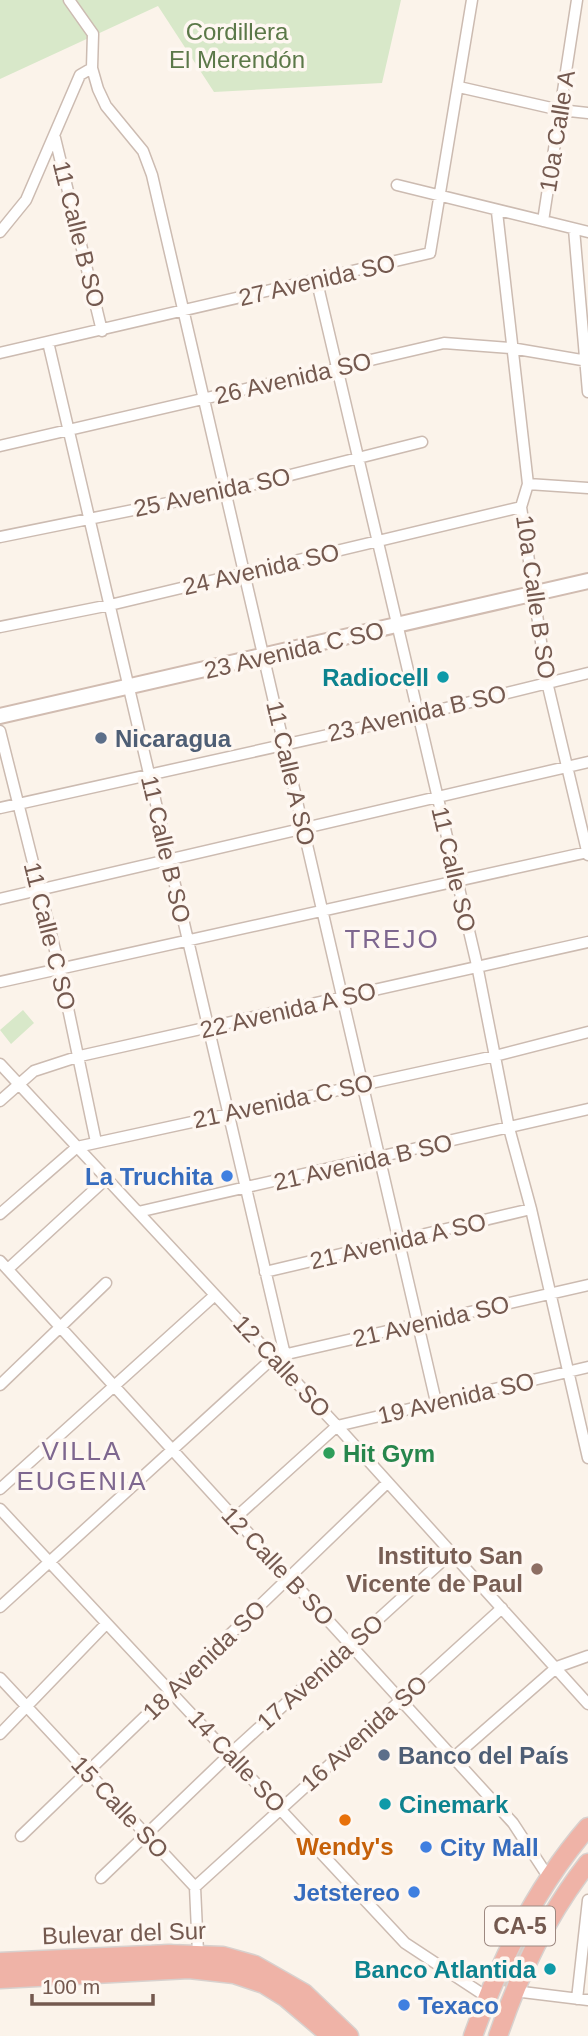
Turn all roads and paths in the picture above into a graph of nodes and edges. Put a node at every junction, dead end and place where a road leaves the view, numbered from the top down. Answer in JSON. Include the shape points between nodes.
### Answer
{"nodes":[{"id":1,"x":69,"y":0,"type":"edge"},
{"id":2,"x":472,"y":0,"type":"edge"},
{"id":3,"x":577,"y":0,"type":"edge"},
{"id":4,"x":92,"y":68,"type":"junction"},
{"id":5,"x":459,"y":87,"type":"junction"},
{"id":6,"x":560,"y":110,"type":"junction"},
{"id":7,"x":588,"y":113,"type":"edge"},
{"id":8,"x":55,"y":138,"type":"junction"},
{"id":9,"x":397,"y":185,"type":"dead end"},
{"id":10,"x":441,"y":197,"type":"junction"},
{"id":11,"x":497,"y":212,"type":"junction"},
{"id":12,"x":543,"y":221,"type":"junction"},
{"id":13,"x":574,"y":229,"type":"junction"},
{"id":14,"x":0,"y":232,"type":"edge"},
{"id":15,"x":588,"y":232,"type":"edge"},
{"id":16,"x":317,"y":282,"type":"junction"},
{"id":17,"x":184,"y":310,"type":"junction"},
{"id":18,"x":102,"y":331,"type":"junction"},
{"id":19,"x":48,"y":342,"type":"junction"},
{"id":20,"x":511,"y":348,"type":"junction"},
{"id":21,"x":0,"y":354,"type":"edge"},
{"id":22,"x":587,"y":361,"type":"edge"},
{"id":23,"x":336,"y":368,"type":"junction"},
{"id":24,"x":588,"y":392,"type":"edge"},
{"id":25,"x":204,"y":397,"type":"junction"},
{"id":26,"x":70,"y":430,"type":"junction"},
{"id":27,"x":422,"y":442,"type":"dead end"},
{"id":28,"x":0,"y":446,"type":"edge"},
{"id":29,"x":358,"y":458,"type":"junction"},
{"id":30,"x":528,"y":484,"type":"junction"},
{"id":31,"x":588,"y":488,"type":"edge"},
{"id":32,"x":227,"y":491,"type":"junction"},
{"id":33,"x":521,"y":507,"type":"junction"},
{"id":34,"x":89,"y":518,"type":"junction"},
{"id":35,"x":0,"y":537,"type":"edge"},
{"id":36,"x":378,"y":542,"type":"junction"},
{"id":37,"x":246,"y":572,"type":"junction"},
{"id":38,"x":588,"y":581,"type":"edge"},
{"id":39,"x":536,"y":593,"type":"junction"},
{"id":40,"x":110,"y":604,"type":"junction"},
{"id":41,"x":0,"y":627,"type":"edge"},
{"id":42,"x":396,"y":628,"type":"junction"},
{"id":43,"x":264,"y":657,"type":"junction"},
{"id":44,"x":588,"y":673,"type":"edge"},
{"id":45,"x":547,"y":682,"type":"junction"},
{"id":46,"x":128,"y":688,"type":"junction"},
{"id":47,"x":418,"y":715,"type":"junction"},
{"id":48,"x":0,"y":716,"type":"edge"},
{"id":49,"x":0,"y":731,"type":"edge"},
{"id":50,"x":284,"y":744,"type":"junction"},
{"id":51,"x":588,"y":762,"type":"edge"},
{"id":52,"x":566,"y":768,"type":"junction"},
{"id":53,"x":148,"y":773,"type":"junction"},
{"id":54,"x":437,"y":798,"type":"junction"},
{"id":55,"x":18,"y":804,"type":"junction"},
{"id":56,"x":0,"y":808,"type":"edge"},
{"id":57,"x":304,"y":828,"type":"junction"},
{"id":58,"x":588,"y":853,"type":"edge"},
{"id":59,"x":169,"y":860,"type":"junction"},
{"id":60,"x":457,"y":881,"type":"junction"},
{"id":61,"x":37,"y":889,"type":"junction"},
{"id":62,"x":0,"y":899,"type":"edge"},
{"id":63,"x":324,"y":912,"type":"junction"},
{"id":64,"x":188,"y":942,"type":"junction"},
{"id":65,"x":588,"y":942,"type":"edge"},
{"id":66,"x":477,"y":965,"type":"junction"},
{"id":67,"x":61,"y":970,"type":"junction"},
{"id":68,"x":0,"y":982,"type":"edge"},
{"id":69,"x":343,"y":999,"type":"junction"},
{"id":70,"x":208,"y":1028,"type":"junction"},
{"id":71,"x":588,"y":1032,"type":"edge"},
{"id":72,"x":80,"y":1056,"type":"junction"},
{"id":73,"x":495,"y":1056,"type":"junction"},
{"id":74,"x":0,"y":1064,"type":"edge"},
{"id":75,"x":363,"y":1083,"type":"junction"},
{"id":76,"x":18,"y":1084,"type":"junction"},
{"id":77,"x":0,"y":1101,"type":"edge"},
{"id":78,"x":588,"y":1109,"type":"edge"},
{"id":79,"x":228,"y":1114,"type":"junction"},
{"id":80,"x":509,"y":1128,"type":"junction"},
{"id":81,"x":96,"y":1142,"type":"junction"},
{"id":82,"x":77,"y":1147,"type":"junction"},
{"id":83,"x":380,"y":1158,"type":"junction"},
{"id":84,"x":107,"y":1178,"type":"junction"},
{"id":85,"x":246,"y":1189,"type":"junction"},
{"id":86,"x":531,"y":1209,"type":"junction"},
{"id":87,"x":138,"y":1212,"type":"junction"},
{"id":88,"x":0,"y":1214,"type":"edge"},
{"id":89,"x":398,"y":1242,"type":"junction"},
{"id":90,"x":0,"y":1261,"type":"edge"},
{"id":91,"x":8,"y":1269,"type":"junction"},
{"id":92,"x":265,"y":1272,"type":"junction"},
{"id":93,"x":106,"y":1283,"type":"dead end"},
{"id":94,"x":588,"y":1286,"type":"edge"},
{"id":95,"x":215,"y":1294,"type":"junction"},
{"id":96,"x":549,"y":1294,"type":"junction"},
{"id":97,"x":417,"y":1324,"type":"junction"},
{"id":98,"x":59,"y":1328,"type":"junction"},
{"id":99,"x":285,"y":1355,"type":"junction"},
{"id":100,"x":274,"y":1357,"type":"junction"},
{"id":101,"x":588,"y":1367,"type":"edge"},
{"id":102,"x":568,"y":1371,"type":"junction"},
{"id":103,"x":0,"y":1385,"type":"edge"},
{"id":104,"x":114,"y":1386,"type":"junction"},
{"id":105,"x":436,"y":1402,"type":"junction"},
{"id":106,"x":337,"y":1426,"type":"junction"},
{"id":107,"x":172,"y":1450,"type":"junction"},
{"id":108,"x":588,"y":1456,"type":"edge"},
{"id":109,"x":387,"y":1483,"type":"junction"},
{"id":110,"x":0,"y":1489,"type":"edge"},
{"id":111,"x":0,"y":1509,"type":"edge"},
{"id":112,"x":234,"y":1519,"type":"junction"},
{"id":113,"x":450,"y":1553,"type":"junction"},
{"id":114,"x":47,"y":1562,"type":"junction"},
{"id":115,"x":289,"y":1577,"type":"junction"},
{"id":116,"x":0,"y":1607,"type":"edge"},
{"id":117,"x":502,"y":1608,"type":"junction"},
{"id":118,"x":107,"y":1624,"type":"junction"},
{"id":119,"x":350,"y":1644,"type":"junction"},
{"id":120,"x":588,"y":1656,"type":"edge"},
{"id":121,"x":557,"y":1667,"type":"junction"},
{"id":122,"x":0,"y":1678,"type":"edge"},
{"id":123,"x":171,"y":1691,"type":"junction"},
{"id":124,"x":401,"y":1700,"type":"junction"},
{"id":125,"x":588,"y":1704,"type":"edge"},
{"id":126,"x":28,"y":1708,"type":"junction"},
{"id":127,"x":0,"y":1734,"type":"edge"},
{"id":128,"x":230,"y":1754,"type":"junction"},
{"id":129,"x":453,"y":1758,"type":"junction"},
{"id":130,"x":86,"y":1772,"type":"junction"},
{"id":131,"x":282,"y":1808,"type":"junction"},
{"id":132,"x":588,"y":1827,"type":"edge"},
{"id":133,"x":20,"y":1836,"type":"dead end"},
{"id":134,"x":145,"y":1836,"type":"junction"},
{"id":135,"x":588,"y":1847,"type":"edge"},
{"id":136,"x":586,"y":1867,"type":"edge"},
{"id":137,"x":101,"y":1878,"type":"dead end"},
{"id":138,"x":549,"y":1878,"type":"junction"},
{"id":139,"x":195,"y":1887,"type":"junction"},
{"id":140,"x":588,"y":1900,"type":"edge"},
{"id":141,"x":538,"y":1917,"type":"tunnel mouth"},
{"id":142,"x":198,"y":1953,"type":"junction"},
{"id":143,"x":1,"y":1966,"type":"edge"},
{"id":144,"x":509,"y":1988,"type":"junction"},
{"id":145,"x":487,"y":1997,"type":"junction"},
{"id":146,"x":583,"y":1999,"type":"edge"},
{"id":147,"x":331,"y":2036,"type":"edge"},
{"id":148,"x":349,"y":2036,"type":"edge"},
{"id":149,"x":473,"y":2036,"type":"edge"},
{"id":150,"x":487,"y":2036,"type":"edge"},
{"id":151,"x":498,"y":2036,"type":"edge"}],
"edges":[{"from":1,"to":4,"type":"street","name":"11 Calle A SO","via":[[93,34]]},
{"from":2,"to":5,"type":"street"},
{"from":3,"to":6,"type":"street","name":"10a Calle A"},
{"from":4,"to":8,"type":"street","via":[[80,75]]},
{"from":4,"to":17,"type":"street","name":"11 Calle A SO","via":[[106,106],[143,151]]},
{"from":5,"to":6,"type":"street"},
{"from":5,"to":10,"type":"street"},
{"from":6,"to":7,"type":"street"},
{"from":6,"to":12,"type":"street","name":"10a Calle A"},
{"from":8,"to":14,"type":"street","via":[[26,200]]},
{"from":8,"to":18,"type":"street","name":"11 Calle B SO"},
{"from":9,"to":10,"type":"street"},
{"from":10,"to":11,"type":"street"},
{"from":10,"to":16,"type":"street","name":"27 Avenida SO","via":[[430,253]]},
{"from":11,"to":12,"type":"street"},
{"from":11,"to":20,"type":"street","name":"10a Calle B SO"},
{"from":12,"to":13,"type":"street"},
{"from":13,"to":15,"type":"street"},
{"from":13,"to":22,"type":"street","name":"10a Calle A"},
{"from":16,"to":17,"type":"street","name":"27 Avenida SO"},
{"from":16,"to":23,"type":"street","name":"11 Calle SO"},
{"from":17,"to":18,"type":"street","name":"27 Avenida SO"},
{"from":17,"to":25,"type":"street","name":"11 Calle A SO"},
{"from":18,"to":19,"type":"street","name":"27 Avenida SO"},
{"from":19,"to":21,"type":"street","name":"27 Avenida SO"},
{"from":19,"to":26,"type":"street","name":"11 Calle B SO"},
{"from":20,"to":22,"type":"street","name":"26 Avenida SO"},
{"from":20,"to":23,"type":"street","name":"26 Avenida SO","via":[[444,344]]},
{"from":20,"to":30,"type":"street","name":"10a Calle B SO"},
{"from":22,"to":24,"type":"street","name":"10a Calle A"},
{"from":23,"to":25,"type":"street","name":"26 Avenida SO"},
{"from":23,"to":29,"type":"street","name":"11 Calle SO"},
{"from":25,"to":26,"type":"street","name":"26 Avenida SO"},
{"from":25,"to":32,"type":"street","name":"11 Calle A SO"},
{"from":26,"to":28,"type":"street","name":"26 Avenida SO"},
{"from":26,"to":34,"type":"street","name":"11 Calle B SO"},
{"from":27,"to":29,"type":"street","name":"25 Avenida SO"},
{"from":29,"to":32,"type":"street","name":"25 Avenida SO"},
{"from":29,"to":36,"type":"street","name":"11 Calle SO"},
{"from":30,"to":31,"type":"street"},
{"from":30,"to":33,"type":"street","name":"10a Calle B SO"},
{"from":32,"to":34,"type":"street","name":"25 Avenida SO"},
{"from":32,"to":37,"type":"street","name":"11 Calle A SO"},
{"from":33,"to":36,"type":"street","name":"24 Avenida SO"},
{"from":33,"to":39,"type":"street","name":"10a Calle B SO"},
{"from":34,"to":35,"type":"street","name":"25 Avenida SO"},
{"from":34,"to":40,"type":"street","name":"11 Calle B SO"},
{"from":36,"to":37,"type":"street","name":"24 Avenida SO"},
{"from":36,"to":42,"type":"street","name":"11 Calle SO"},
{"from":37,"to":40,"type":"street","name":"24 Avenida SO"},
{"from":37,"to":43,"type":"street","name":"11 Calle A SO"},
{"from":38,"to":39,"type":"street","name":"23 Avenida C SO"},
{"from":39,"to":42,"type":"street","name":"23 Avenida C SO"},
{"from":39,"to":45,"type":"street","name":"10a Calle B SO"},
{"from":40,"to":41,"type":"street","name":"24 Avenida SO"},
{"from":40,"to":46,"type":"street","name":"11 Calle B SO"},
{"from":42,"to":43,"type":"street","name":"23 Avenida C SO"},
{"from":42,"to":47,"type":"street","name":"11 Calle SO"},
{"from":43,"to":46,"type":"street","name":"23 Avenida C SO"},
{"from":43,"to":50,"type":"street","name":"11 Calle A SO"},
{"from":44,"to":45,"type":"street","name":"23 Avenida B SO"},
{"from":45,"to":47,"type":"street","name":"23 Avenida B SO"},
{"from":45,"to":52,"type":"street","name":"10a Calle B SO"},
{"from":46,"to":48,"type":"street","name":"23 Avenida C SO"},
{"from":46,"to":53,"type":"street","name":"11 Calle B SO"},
{"from":47,"to":50,"type":"street","name":"23 Avenida B SO"},
{"from":47,"to":54,"type":"street","name":"11 Calle SO"},
{"from":49,"to":55,"type":"street","name":"11 Calle C SO"},
{"from":50,"to":53,"type":"street","name":"23 Avenida B SO"},
{"from":50,"to":57,"type":"street","name":"11 Calle A SO"},
{"from":51,"to":52,"type":"street"},
{"from":52,"to":54,"type":"street"},
{"from":52,"to":58,"type":"street","name":"10a Calle B SO"},
{"from":53,"to":55,"type":"street","name":"23 Avenida B SO"},
{"from":53,"to":59,"type":"street","name":"11 Calle B SO"},
{"from":54,"to":57,"type":"street"},
{"from":54,"to":60,"type":"street","name":"11 Calle SO"},
{"from":55,"to":56,"type":"street","name":"23 Avenida B SO"},
{"from":55,"to":61,"type":"street","name":"11 Calle C SO"},
{"from":57,"to":59,"type":"street"},
{"from":57,"to":63,"type":"street","name":"11 Calle A SO"},
{"from":58,"to":60,"type":"street"},
{"from":59,"to":61,"type":"street"},
{"from":59,"to":64,"type":"street","name":"11 Calle B SO"},
{"from":60,"to":63,"type":"street"},
{"from":60,"to":66,"type":"street","name":"11 Calle SO"},
{"from":61,"to":62,"type":"street"},
{"from":61,"to":67,"type":"street","name":"11 Calle C SO"},
{"from":63,"to":64,"type":"street"},
{"from":63,"to":69,"type":"street","name":"11 Calle A SO"},
{"from":64,"to":67,"type":"street"},
{"from":64,"to":70,"type":"street","name":"11 Calle B SO"},
{"from":65,"to":66,"type":"street","name":"22 Avenida A SO"},
{"from":66,"to":69,"type":"street","name":"22 Avenida A SO"},
{"from":66,"to":73,"type":"street","name":"11 Calle SO"},
{"from":67,"to":68,"type":"street"},
{"from":67,"to":72,"type":"street","name":"11 Calle C SO"},
{"from":69,"to":70,"type":"street","name":"22 Avenida A SO"},
{"from":69,"to":75,"type":"street","name":"11 Calle A SO"},
{"from":70,"to":72,"type":"street","name":"22 Avenida A SO"},
{"from":70,"to":79,"type":"street","name":"11 Calle B SO"},
{"from":71,"to":73,"type":"street","name":"21 Avenida C SO"},
{"from":72,"to":76,"type":"street","name":"22 Avenida A SO","via":[[34,1071]]},
{"from":72,"to":81,"type":"street","name":"11 Calle C SO"},
{"from":73,"to":75,"type":"street","name":"21 Avenida C SO"},
{"from":73,"to":80,"type":"street","name":"11 Calle SO"},
{"from":74,"to":76,"type":"street","name":"12 Calle SO"},
{"from":75,"to":79,"type":"street","name":"21 Avenida C SO"},
{"from":75,"to":83,"type":"street","name":"11 Calle A SO"},
{"from":76,"to":77,"type":"street","name":"22 Avenida A SO"},
{"from":76,"to":82,"type":"street","name":"12 Calle SO"},
{"from":78,"to":80,"type":"street","name":"21 Avenida B SO"},
{"from":79,"to":81,"type":"street","name":"21 Avenida C SO"},
{"from":79,"to":85,"type":"street","name":"11 Calle B SO"},
{"from":80,"to":83,"type":"street","name":"21 Avenida B SO"},
{"from":80,"to":86,"type":"street","name":"11 Calle SO"},
{"from":81,"to":82,"type":"street","name":"21 Avenida C SO"},
{"from":82,"to":84,"type":"street","name":"12 Calle SO"},
{"from":82,"to":88,"type":"street","name":"21 Avenida C SO"},
{"from":83,"to":85,"type":"street","name":"21 Avenida B SO"},
{"from":83,"to":89,"type":"street","name":"11 Calle A SO"},
{"from":84,"to":87,"type":"street","name":"12 Calle SO"},
{"from":84,"to":91,"type":"street"},
{"from":85,"to":87,"type":"street","name":"21 Avenida B SO"},
{"from":85,"to":92,"type":"street","name":"11 Calle B SO"},
{"from":86,"to":89,"type":"street","name":"21 Avenida A SO"},
{"from":86,"to":96,"type":"street","name":"11 Calle SO"},
{"from":87,"to":95,"type":"street","name":"12 Calle SO"},
{"from":89,"to":92,"type":"street","name":"21 Avenida A SO"},
{"from":89,"to":97,"type":"street","name":"11 Calle A SO"},
{"from":90,"to":91,"type":"street","name":"12 Calle B SO"},
{"from":91,"to":98,"type":"street","name":"12 Calle B SO"},
{"from":92,"to":99,"type":"street","name":"11 Calle B SO"},
{"from":93,"to":98,"type":"street"},
{"from":94,"to":96,"type":"street","name":"21 Avenida SO"},
{"from":95,"to":100,"type":"street","name":"12 Calle SO"},
{"from":95,"to":104,"type":"street"},
{"from":96,"to":97,"type":"street","name":"21 Avenida SO"},
{"from":96,"to":102,"type":"street","name":"11 Calle SO"},
{"from":97,"to":99,"type":"street","name":"21 Avenida SO"},
{"from":97,"to":105,"type":"street","name":"11 Calle A SO"},
{"from":98,"to":103,"type":"street"},
{"from":98,"to":104,"type":"street","name":"12 Calle B SO"},
{"from":99,"to":100,"type":"street","name":"21 Avenida SO"},
{"from":100,"to":106,"type":"street","name":"12 Calle SO"},
{"from":100,"to":107,"type":"street"},
{"from":101,"to":102,"type":"street","name":"19 Avenida SO"},
{"from":102,"to":105,"type":"street","name":"19 Avenida SO"},
{"from":102,"to":108,"type":"street","name":"11 Calle SO"},
{"from":104,"to":107,"type":"street","name":"12 Calle B SO"},
{"from":104,"to":110,"type":"street"},
{"from":105,"to":106,"type":"street","name":"19 Avenida SO"},
{"from":106,"to":109,"type":"street","name":"12 Calle SO"},
{"from":106,"to":112,"type":"street","name":"19 Avenida SO"},
{"from":107,"to":112,"type":"street","name":"12 Calle B SO"},
{"from":107,"to":114,"type":"street"},
{"from":109,"to":113,"type":"street","name":"12 Calle SO"},
{"from":109,"to":115,"type":"street","name":"18 Avenida SO"},
{"from":111,"to":114,"type":"street","name":"14 Calle SO"},
{"from":112,"to":115,"type":"street","name":"12 Calle B SO"},
{"from":113,"to":117,"type":"street","name":"12 Calle SO"},
{"from":113,"to":119,"type":"street","name":"17 Avenida SO"},
{"from":114,"to":116,"type":"street"},
{"from":114,"to":118,"type":"street","name":"14 Calle SO"},
{"from":115,"to":119,"type":"street","name":"12 Calle B SO"},
{"from":115,"to":123,"type":"street","name":"18 Avenida SO"},
{"from":117,"to":121,"type":"street","name":"12 Calle SO"},
{"from":117,"to":124,"type":"street","name":"16 Avenida SO"},
{"from":118,"to":123,"type":"street","name":"14 Calle SO"},
{"from":118,"to":126,"type":"street"},
{"from":119,"to":124,"type":"street","name":"12 Calle B SO"},
{"from":119,"to":128,"type":"street","name":"17 Avenida SO"},
{"from":120,"to":121,"type":"street"},
{"from":121,"to":125,"type":"street","name":"12 Calle SO"},
{"from":121,"to":129,"type":"street"},
{"from":122,"to":126,"type":"street","name":"15 Calle SO"},
{"from":123,"to":128,"type":"street","name":"14 Calle SO"},
{"from":123,"to":130,"type":"street","name":"18 Avenida SO"},
{"from":124,"to":129,"type":"street","name":"12 Calle B SO"},
{"from":124,"to":131,"type":"street","name":"16 Avenida SO"},
{"from":126,"to":127,"type":"street"},
{"from":126,"to":130,"type":"street","name":"15 Calle SO"},
{"from":128,"to":131,"type":"street","name":"14 Calle SO"},
{"from":128,"to":134,"type":"street","name":"17 Avenida SO"},
{"from":129,"to":138,"type":"street","name":"12 Calle B SO","via":[[513,1823]]},
{"from":130,"to":133,"type":"street","name":"18 Avenida SO"},
{"from":130,"to":134,"type":"street","name":"15 Calle SO"},
{"from":131,"to":139,"type":"street","name":"16 Avenida SO"},
{"from":131,"to":145,"type":"street","name":"14 Calle SO","via":[[405,1943]]},
{"from":132,"to":138,"type":"highway","number":"CA-5"},
{"from":134,"to":137,"type":"street","name":"17 Avenida SO"},
{"from":134,"to":139,"type":"street","name":"15 Calle SO"},
{"from":135,"to":141,"type":"highway"},
{"from":136,"to":144,"type":"highway","number":"CA-5","via":[[557,1906]]},
{"from":138,"to":145,"type":"highway","number":"CA-5"},
{"from":139,"to":142,"type":"street"},
{"from":140,"to":146,"type":"street"},
{"from":142,"to":143,"type":"highway","name":"Bulevar del Sur"},
{"from":142,"to":148,"type":"highway","name":"Bulevar del Sur","via":[[255,1965],[304,1993]]},
{"from":143,"to":147,"type":"highway","name":"Bulevar del Sur","via":[[212,1970],[264,1984]]},
{"from":144,"to":146,"type":"street"},
{"from":144,"to":150,"type":"highway"},
{"from":144,"to":151,"type":"highway","number":"CA-5"},
{"from":145,"to":149,"type":"highway","number":"CA-5"}]}
